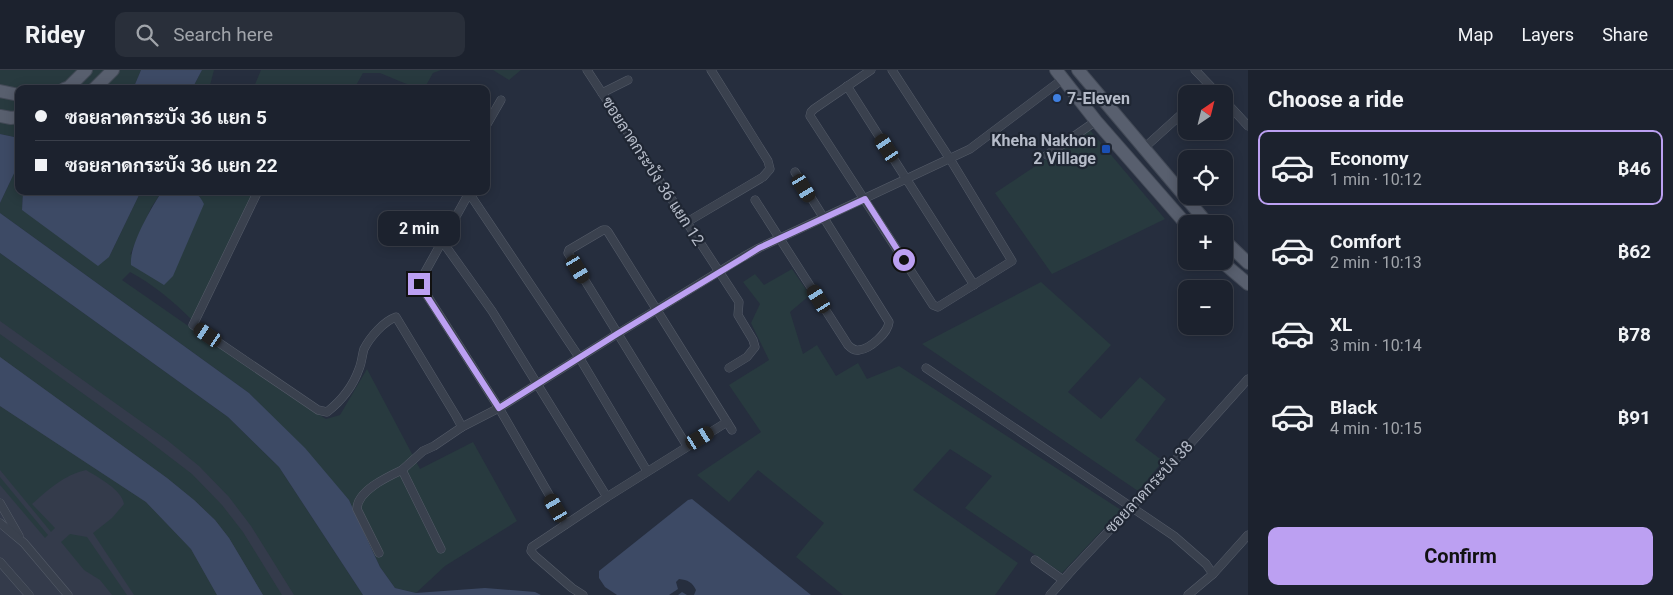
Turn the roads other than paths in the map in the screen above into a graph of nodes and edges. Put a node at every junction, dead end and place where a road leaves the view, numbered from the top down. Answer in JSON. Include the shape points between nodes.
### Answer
{"nodes":[{"id":1,"x":86,"y":70,"type":"edge"},
{"id":2,"x":113,"y":70,"type":"edge"},
{"id":3,"x":587,"y":70,"type":"edge"},
{"id":4,"x":712,"y":70,"type":"edge"},
{"id":5,"x":871,"y":70,"type":"edge"},
{"id":6,"x":892,"y":70,"type":"edge"},
{"id":7,"x":1077,"y":70,"type":"edge"},
{"id":8,"x":1195,"y":70,"type":"edge"},
{"id":9,"x":1060,"y":75,"type":"edge"},
{"id":10,"x":628,"y":80,"type":"dead end"},
{"id":11,"x":71,"y":85,"type":"edge"},
{"id":12,"x":98,"y":85,"type":"edge"},
{"id":13,"x":1209,"y":85,"type":"edge"},
{"id":14,"x":848,"y":86,"type":"junction"},
{"id":15,"x":0,"y":91,"type":"edge"},
{"id":16,"x":602,"y":93,"type":"junction"},
{"id":17,"x":15,"y":94,"type":"edge"},
{"id":18,"x":501,"y":100,"type":"dead end"},
{"id":19,"x":1233,"y":110,"type":"edge"},
{"id":20,"x":0,"y":116,"type":"edge"},
{"id":21,"x":1178,"y":117,"type":"edge"},
{"id":22,"x":15,"y":118,"type":"edge"},
{"id":23,"x":490,"y":119,"type":"edge"},
{"id":24,"x":1096,"y":121,"type":"junction"},
{"id":25,"x":1248,"y":126,"type":"edge"},
{"id":26,"x":1144,"y":148,"type":"junction"},
{"id":27,"x":1047,"y":155,"type":"dead end"},
{"id":28,"x":950,"y":159,"type":"junction"},
{"id":29,"x":794,"y":172,"type":"dead end"},
{"id":30,"x":907,"y":179,"type":"junction"},
{"id":31,"x":256,"y":195,"type":"edge"},
{"id":32,"x":467,"y":195,"type":"edge"},
{"id":33,"x":471,"y":195,"type":"edge"},
{"id":34,"x":865,"y":199,"type":"junction"},
{"id":35,"x":755,"y":200,"type":"dead end"},
{"id":36,"x":1178,"y":215,"type":"edge"},
{"id":37,"x":1200,"y":215,"type":"edge"},
{"id":38,"x":822,"y":219,"type":"junction"},
{"id":39,"x":687,"y":222,"type":"junction"},
{"id":40,"x":781,"y":239,"type":"junction"},
{"id":41,"x":442,"y":240,"type":"junction"},
{"id":42,"x":1233,"y":249,"type":"edge"},
{"id":43,"x":1248,"y":263,"type":"edge"},
{"id":44,"x":1232,"y":270,"type":"edge"},
{"id":45,"x":719,"y":273,"type":"junction"},
{"id":46,"x":1248,"y":284,"type":"edge"},
{"id":47,"x":974,"y":285,"type":"junction"},
{"id":48,"x":657,"y":309,"type":"junction"},
{"id":49,"x":617,"y":334,"type":"junction"},
{"id":50,"x":579,"y":357,"type":"junction"},
{"id":51,"x":729,"y":368,"type":"dead end"},
{"id":52,"x":926,"y":368,"type":"dead end"},
{"id":53,"x":1248,"y":379,"type":"edge"},
{"id":54,"x":538,"y":383,"type":"junction"},
{"id":55,"x":499,"y":408,"type":"junction"},
{"id":56,"x":727,"y":422,"type":"junction"},
{"id":57,"x":462,"y":427,"type":"junction"},
{"id":58,"x":732,"y":430,"type":"dead end"},
{"id":59,"x":687,"y":446,"type":"junction"},
{"id":60,"x":402,"y":470,"type":"junction"},
{"id":61,"x":647,"y":472,"type":"junction"},
{"id":62,"x":607,"y":497,"type":"junction"},
{"id":63,"x":0,"y":503,"type":"edge"},
{"id":64,"x":1132,"y":507,"type":"junction"},
{"id":65,"x":0,"y":523,"type":"edge"},
{"id":66,"x":566,"y":524,"type":"junction"},
{"id":67,"x":1248,"y":535,"type":"edge"},
{"id":68,"x":24,"y":543,"type":"junction"},
{"id":69,"x":441,"y":548,"type":"dead end"},
{"id":70,"x":379,"y":553,"type":"dead end"},
{"id":71,"x":1034,"y":560,"type":"dead end"},
{"id":72,"x":0,"y":562,"type":"edge"},
{"id":73,"x":1213,"y":574,"type":"junction"},
{"id":74,"x":1063,"y":580,"type":"junction"},
{"id":75,"x":29,"y":595,"type":"edge"},
{"id":76,"x":68,"y":595,"type":"edge"},
{"id":77,"x":583,"y":595,"type":"edge"},
{"id":78,"x":1050,"y":595,"type":"edge"},
{"id":79,"x":1188,"y":595,"type":"edge"}],
"edges":[{"from":1,"to":11,"type":"main road"},
{"from":2,"to":12,"type":"main road"},
{"from":3,"to":16,"type":"street","name":"ซอยลาดกระบัง 36 แยก 12"},
{"from":4,"to":39,"type":"street","via":[[770,169]]},
{"from":5,"to":14,"type":"street"},
{"from":6,"to":28,"type":"street"},
{"from":7,"to":9,"type":"main road"},
{"from":7,"to":26,"type":"main road"},
{"from":8,"to":13,"type":"street"},
{"from":9,"to":24,"type":"main road"},
{"from":9,"to":28,"type":"street","via":[[980,144]]},
{"from":10,"to":16,"type":"street"},
{"from":14,"to":30,"type":"street"},
{"from":14,"to":34,"type":"street","via":[[814,109],[810,116]]},
{"from":15,"to":17,"type":"main road"},
{"from":16,"to":39,"type":"street","name":"ซอยลาดกระบัง 36 แยก 12"},
{"from":18,"to":23,"type":"street"},
{"from":19,"to":25,"type":"street"},
{"from":20,"to":22,"type":"main road"},
{"from":21,"to":26,"type":"street"},
{"from":24,"to":27,"type":"street"},
{"from":24,"to":36,"type":"main road"},
{"from":26,"to":37,"type":"main road"},
{"from":28,"to":30,"type":"street"},
{"from":28,"to":47,"type":"street","via":[[1012,261]]},
{"from":29,"to":38,"type":"street"},
{"from":30,"to":34,"type":"street"},
{"from":30,"to":47,"type":"street"},
{"from":31,"to":57,"type":"street","via":[[193,325],[318,410],[327,412],[350,387],[364,349],[388,320],[396,316]]},
{"from":32,"to":41,"type":"street"},
{"from":33,"to":50,"type":"street"},
{"from":34,"to":38,"type":"street"},
{"from":34,"to":47,"type":"street","via":[[933,305],[938,306]]},
{"from":35,"to":40,"type":"street"},
{"from":38,"to":40,"type":"street"},
{"from":38,"to":40,"type":"street","via":[[889,322],[887,330],[860,350],[848,345]]},
{"from":39,"to":45,"type":"street","name":"ซอยลาดกระบัง 36 แยก 12"},
{"from":40,"to":45,"type":"street","via":[[759,248]]},
{"from":41,"to":54,"type":"street"},
{"from":41,"to":55,"type":"street","via":[[419,284]]},
{"from":42,"to":43,"type":"main road"},
{"from":44,"to":46,"type":"main road"},
{"from":45,"to":48,"type":"street"},
{"from":45,"to":51,"type":"street","name":"ซอยลาดกระบัง 36 แยก 12","via":[[739,302],[738,315],[755,343],[747,357]]},
{"from":48,"to":49,"type":"street"},
{"from":48,"to":49,"type":"street","via":[[606,230],[569,250]]},
{"from":48,"to":56,"type":"street"},
{"from":49,"to":50,"type":"street"},
{"from":49,"to":59,"type":"street"},
{"from":50,"to":54,"type":"street"},
{"from":50,"to":61,"type":"street"},
{"from":52,"to":64,"type":"street"},
{"from":53,"to":64,"type":"street","name":"ซอยลาดกระบัง 38"},
{"from":54,"to":55,"type":"street"},
{"from":54,"to":62,"type":"street"},
{"from":55,"to":57,"type":"street"},
{"from":55,"to":66,"type":"street"},
{"from":56,"to":58,"type":"street"},
{"from":56,"to":59,"type":"street"},
{"from":57,"to":60,"type":"street","via":[[414,458]]},
{"from":59,"to":61,"type":"street"},
{"from":60,"to":69,"type":"street"},
{"from":60,"to":70,"type":"street","via":[[364,493],[357,503]]},
{"from":61,"to":62,"type":"street"},
{"from":62,"to":66,"type":"street"},
{"from":63,"to":68,"type":"street"},
{"from":64,"to":73,"type":"street","via":[[1185,546]]},
{"from":64,"to":74,"type":"street","name":"ซอยลาดกระบัง 38"},
{"from":65,"to":68,"type":"street"},
{"from":66,"to":77,"type":"street","via":[[537,542],[531,551]]},
{"from":67,"to":73,"type":"street"},
{"from":68,"to":76,"type":"street"},
{"from":71,"to":74,"type":"street"},
{"from":72,"to":75,"type":"street"},
{"from":73,"to":79,"type":"street"},
{"from":74,"to":78,"type":"street","name":"ซอยลาดกระบัง 38"}]}
